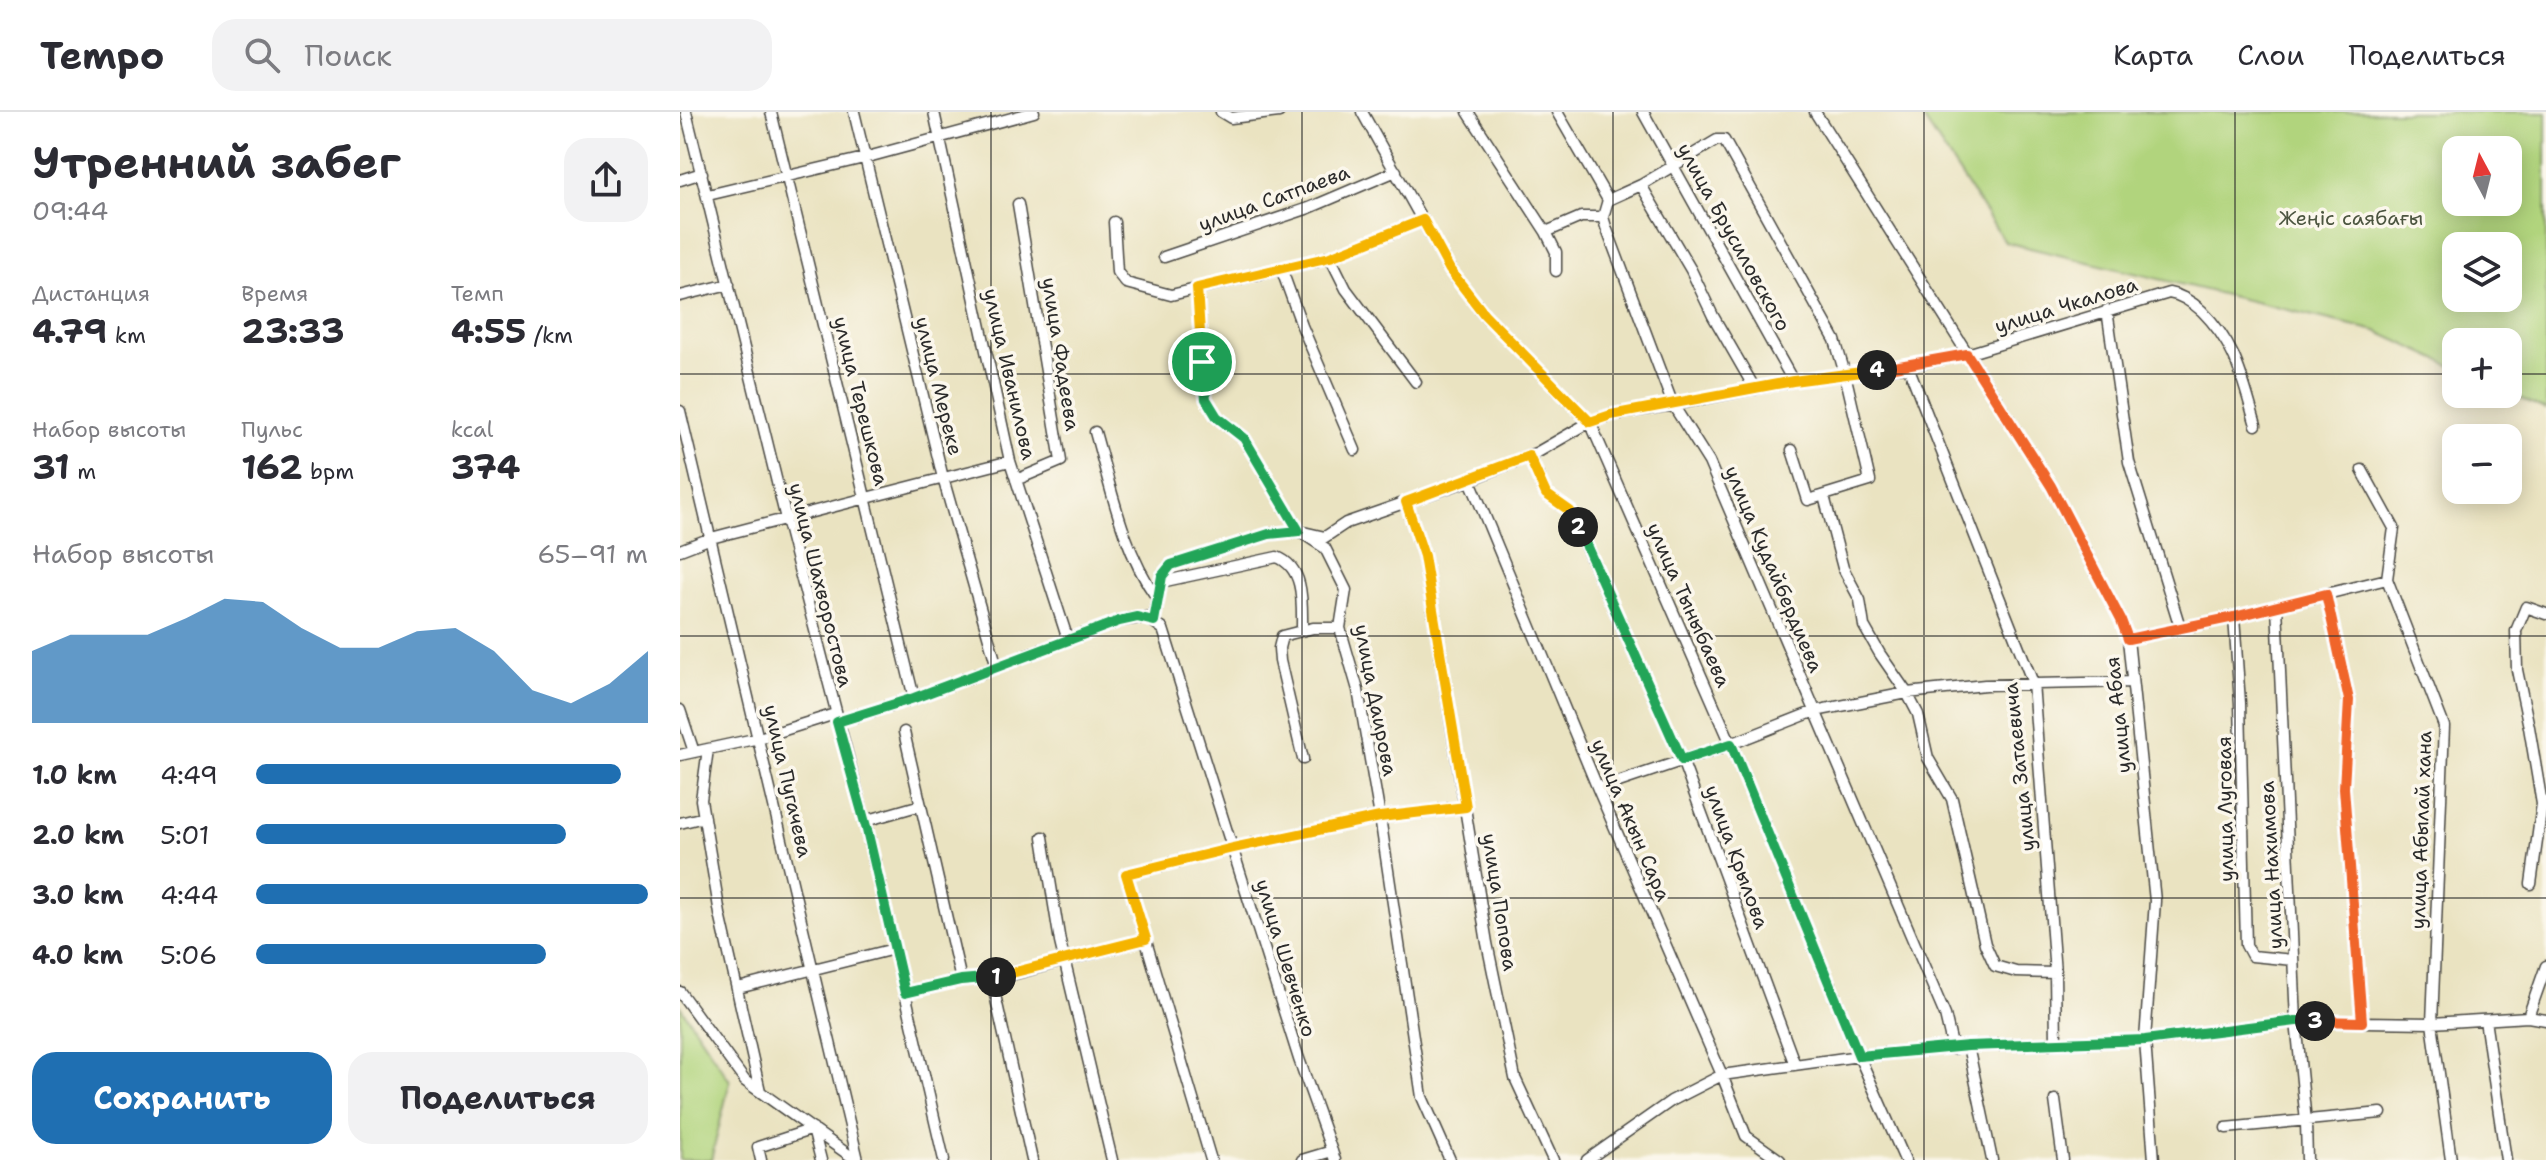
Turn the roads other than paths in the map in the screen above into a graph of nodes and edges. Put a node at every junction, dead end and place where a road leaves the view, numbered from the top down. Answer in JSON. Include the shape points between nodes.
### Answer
{"nodes":[{"id":1,"x":686,"y":112,"type":"edge"},
{"id":2,"x":771,"y":112,"type":"edge"},
{"id":3,"x":854,"y":112,"type":"edge"},
{"id":4,"x":934,"y":112,"type":"edge"},
{"id":5,"x":1034,"y":112,"type":"edge"},
{"id":6,"x":1221,"y":112,"type":"edge"},
{"id":7,"x":1279,"y":112,"type":"edge"},
{"id":8,"x":1362,"y":112,"type":"edge"},
{"id":9,"x":1468,"y":112,"type":"edge"},
{"id":10,"x":1557,"y":112,"type":"edge"},
{"id":11,"x":1643,"y":112,"type":"edge"},
{"id":12,"x":1815,"y":112,"type":"edge"},
{"id":13,"x":939,"y":138,"type":"junction"},
{"id":14,"x":864,"y":158,"type":"junction"},
{"id":15,"x":1674,"y":166,"type":"junction"},
{"id":16,"x":1396,"y":171,"type":"junction"},
{"id":17,"x":702,"y":173,"type":"junction"},
{"id":18,"x":786,"y":175,"type":"junction"},
{"id":19,"x":680,"y":180,"type":"edge"},
{"id":20,"x":1641,"y":185,"type":"junction"},
{"id":21,"x":708,"y":195,"type":"junction"},
{"id":22,"x":1608,"y":200,"type":"junction"},
{"id":23,"x":1018,"y":204,"type":"dead end"},
{"id":24,"x":1603,"y":217,"type":"junction"},
{"id":25,"x":1423,"y":220,"type":"junction"},
{"id":26,"x":1114,"y":222,"type":"dead end"},
{"id":27,"x":1546,"y":232,"type":"junction"},
{"id":28,"x":1164,"y":257,"type":"dead end"},
{"id":29,"x":1330,"y":257,"type":"junction"},
{"id":30,"x":1281,"y":268,"type":"junction"},
{"id":31,"x":1556,"y":271,"type":"dead end"},
{"id":32,"x":729,"y":284,"type":"junction"},
{"id":33,"x":1197,"y":288,"type":"junction"},
{"id":34,"x":680,"y":296,"type":"edge"},
{"id":35,"x":2107,"y":310,"type":"junction"},
{"id":36,"x":1967,"y":354,"type":"junction"},
{"id":37,"x":1908,"y":366,"type":"junction"},
{"id":38,"x":1845,"y":374,"type":"junction"},
{"id":39,"x":1793,"y":381,"type":"junction"},
{"id":40,"x":1416,"y":382,"type":"dead end"},
{"id":41,"x":1755,"y":389,"type":"junction"},
{"id":42,"x":1673,"y":405,"type":"junction"},
{"id":43,"x":680,"y":411,"type":"edge"},
{"id":44,"x":1590,"y":422,"type":"junction"},
{"id":45,"x":2256,"y":425,"type":"dead end"},
{"id":46,"x":1095,"y":432,"type":"dead end"},
{"id":47,"x":1355,"y":450,"type":"dead end"},
{"id":48,"x":1792,"y":450,"type":"dead end"},
{"id":49,"x":1529,"y":456,"type":"junction"},
{"id":50,"x":1010,"y":461,"type":"junction"},
{"id":51,"x":2362,"y":470,"type":"dead end"},
{"id":52,"x":943,"y":478,"type":"junction"},
{"id":53,"x":1016,"y":480,"type":"junction"},
{"id":54,"x":1470,"y":480,"type":"junction"},
{"id":55,"x":1824,"y":496,"type":"junction"},
{"id":56,"x":866,"y":497,"type":"junction"},
{"id":57,"x":1406,"y":502,"type":"junction"},
{"id":58,"x":786,"y":519,"type":"junction"},
{"id":59,"x":1299,"y":531,"type":"junction"},
{"id":60,"x":711,"y":538,"type":"junction"},
{"id":61,"x":680,"y":550,"type":"edge"},
{"id":62,"x":2387,"y":579,"type":"junction"},
{"id":63,"x":1161,"y":582,"type":"junction"},
{"id":64,"x":2326,"y":594,"type":"junction"},
{"id":65,"x":1157,"y":598,"type":"junction"},
{"id":66,"x":2277,"y":606,"type":"junction"},
{"id":67,"x":2546,"y":614,"type":"edge"},
{"id":68,"x":2234,"y":617,"type":"junction"},
{"id":69,"x":1154,"y":621,"type":"junction"},
{"id":70,"x":2180,"y":627,"type":"junction"},
{"id":71,"x":1340,"y":628,"type":"junction"},
{"id":72,"x":1302,"y":630,"type":"junction"},
{"id":73,"x":2128,"y":639,"type":"junction"},
{"id":74,"x":1068,"y":640,"type":"junction"},
{"id":75,"x":997,"y":667,"type":"junction"},
{"id":76,"x":2132,"y":682,"type":"junction"},
{"id":77,"x":2033,"y":683,"type":"junction"},
{"id":78,"x":1907,"y":693,"type":"junction"},
{"id":79,"x":914,"y":698,"type":"junction"},
{"id":80,"x":680,"y":710,"type":"edge"},
{"id":81,"x":1815,"y":711,"type":"junction"},
{"id":82,"x":836,"y":718,"type":"junction"},
{"id":83,"x":904,"y":732,"type":"dead end"},
{"id":84,"x":759,"y":738,"type":"junction"},
{"id":85,"x":1731,"y":744,"type":"junction"},
{"id":86,"x":708,"y":749,"type":"junction"},
{"id":87,"x":694,"y":752,"type":"junction"},
{"id":88,"x":680,"y":755,"type":"edge"},
{"id":89,"x":1303,"y":759,"type":"dead end"},
{"id":90,"x":1682,"y":760,"type":"junction"},
{"id":91,"x":1598,"y":789,"type":"junction"},
{"id":92,"x":921,"y":805,"type":"junction"},
{"id":93,"x":1466,"y":807,"type":"junction"},
{"id":94,"x":704,"y":817,"type":"junction"},
{"id":95,"x":1380,"y":817,"type":"junction"},
{"id":96,"x":865,"y":821,"type":"junction"},
{"id":97,"x":680,"y":823,"type":"edge"},
{"id":98,"x":1043,"y":837,"type":"dead end"},
{"id":99,"x":1233,"y":848,"type":"junction"},
{"id":100,"x":2531,"y":884,"type":"dead end"},
{"id":101,"x":1146,"y":939,"type":"junction"},
{"id":102,"x":894,"y":949,"type":"junction"},
{"id":103,"x":1064,"y":960,"type":"junction"},
{"id":104,"x":2293,"y":960,"type":"junction"},
{"id":105,"x":2546,"y":966,"type":"edge"},
{"id":106,"x":814,"y":970,"type":"junction"},
{"id":107,"x":2055,"y":973,"type":"junction"},
{"id":108,"x":991,"y":977,"type":"junction"},
{"id":109,"x":961,"y":980,"type":"junction"},
{"id":110,"x":738,"y":988,"type":"junction"},
{"id":111,"x":680,"y":992,"type":"edge"},
{"id":112,"x":905,"y":993,"type":"junction"},
{"id":113,"x":2528,"y":1017,"type":"junction"},
{"id":114,"x":2485,"y":1020,"type":"junction"},
{"id":115,"x":2546,"y":1020,"type":"edge"},
{"id":116,"x":2296,"y":1021,"type":"junction"},
{"id":117,"x":2362,"y":1022,"type":"junction"},
{"id":118,"x":2432,"y":1023,"type":"junction"},
{"id":119,"x":2145,"y":1040,"type":"junction"},
{"id":120,"x":2056,"y":1043,"type":"junction"},
{"id":121,"x":1968,"y":1046,"type":"junction"},
{"id":122,"x":1953,"y":1049,"type":"junction"},
{"id":123,"x":1859,"y":1056,"type":"junction"},
{"id":124,"x":1795,"y":1065,"type":"junction"},
{"id":125,"x":1722,"y":1075,"type":"junction"},
{"id":126,"x":760,"y":1091,"type":"junction"},
{"id":127,"x":2055,"y":1100,"type":"dead end"},
{"id":128,"x":2381,"y":1113,"type":"dead end"},
{"id":129,"x":2306,"y":1122,"type":"junction"},
{"id":130,"x":2226,"y":1128,"type":"dead end"},
{"id":131,"x":813,"y":1129,"type":"junction"},
{"id":132,"x":1333,"y":1156,"type":"edge"},
{"id":133,"x":761,"y":1160,"type":"edge"},
{"id":134,"x":821,"y":1160,"type":"edge"},
{"id":135,"x":857,"y":1160,"type":"edge"},
{"id":136,"x":944,"y":1160,"type":"edge"},
{"id":137,"x":1032,"y":1160,"type":"edge"},
{"id":138,"x":1112,"y":1160,"type":"edge"},
{"id":139,"x":1211,"y":1160,"type":"edge"},
{"id":140,"x":1302,"y":1160,"type":"edge"},
{"id":141,"x":1450,"y":1160,"type":"edge"},
{"id":142,"x":1553,"y":1160,"type":"edge"},
{"id":143,"x":1587,"y":1160,"type":"edge"},
{"id":144,"x":1780,"y":1160,"type":"edge"},
{"id":145,"x":1905,"y":1160,"type":"edge"},
{"id":146,"x":1992,"y":1160,"type":"edge"},
{"id":147,"x":2063,"y":1160,"type":"edge"},
{"id":148,"x":2154,"y":1160,"type":"edge"},
{"id":149,"x":2307,"y":1160,"type":"edge"},
{"id":150,"x":2451,"y":1160,"type":"edge"},
{"id":151,"x":2506,"y":1160,"type":"edge"}],
"edges":[{"from":1,"to":17,"type":"street","name":"улица Шахворостова"},
{"from":2,"to":18,"type":"street","name":"улица Терешкова"},
{"from":3,"to":14,"type":"street","name":"улица Мереке"},
{"from":4,"to":13,"type":"street","name":"улица Иванилова"},
{"from":5,"to":13,"type":"street"},
{"from":6,"to":7,"type":"street","via":[[1231,118]]},
{"from":8,"to":16,"type":"street","name":"улица Тыныбаева"},
{"from":9,"to":27,"type":"street"},
{"from":10,"to":22,"type":"street"},
{"from":11,"to":15,"type":"street","name":"улица Брусиловского"},
{"from":12,"to":36,"type":"street","name":"улица Абая"},
{"from":13,"to":14,"type":"street"},
{"from":13,"to":50,"type":"street","name":"улица Иванилова"},
{"from":14,"to":18,"type":"street"},
{"from":14,"to":52,"type":"street","name":"улица Мереке"},
{"from":15,"to":20,"type":"street"},
{"from":15,"to":38,"type":"street","via":[[1724,140],[1835,340]]},
{"from":15,"to":39,"type":"street","name":"улица Брусиловского"},
{"from":16,"to":25,"type":"street","name":"улица Тыныбаева"},
{"from":16,"to":28,"type":"street","name":"улица Сатпаева","via":[[1309,208]]},
{"from":17,"to":19,"type":"street"},
{"from":17,"to":21,"type":"street","name":"улица Шахворостова"},
{"from":18,"to":21,"type":"street"},
{"from":18,"to":56,"type":"street","name":"улица Терешкова"},
{"from":20,"to":22,"type":"street"},
{"from":20,"to":41,"type":"street"},
{"from":21,"to":32,"type":"street","name":"улица Шахворостова"},
{"from":22,"to":24,"type":"street"},
{"from":23,"to":53,"type":"street","name":"улица Фадеева","via":[[1061,461]]},
{"from":24,"to":27,"type":"street","via":[[1581,217]]},
{"from":24,"to":42,"type":"street","name":"улица Кудайбердиева"},
{"from":25,"to":29,"type":"street"},
{"from":25,"to":44,"type":"street","name":"улица Тыныбаева","via":[[1450,270],[1484,314]]},
{"from":26,"to":33,"type":"street","via":[[1117,272],[1126,283],[1171,295]]},
{"from":27,"to":31,"type":"street","via":[[1556,252]]},
{"from":29,"to":30,"type":"street"},
{"from":29,"to":40,"type":"street","via":[[1346,289]]},
{"from":30,"to":33,"type":"street"},
{"from":30,"to":47,"type":"street"},
{"from":32,"to":34,"type":"street"},
{"from":32,"to":58,"type":"street","name":"улица Шахворостова"},
{"from":33,"to":59,"type":"street","name":"улица Даирова","via":[[1206,399],[1217,417],[1244,438]]},
{"from":35,"to":36,"type":"street","name":"улица Чкалова"},
{"from":35,"to":45,"type":"street","name":"улица Чкалова","via":[[2169,293],[2195,305],[2235,354]]},
{"from":35,"to":70,"type":"street","via":[[2129,462]]},
{"from":36,"to":37,"type":"street","name":"улица Чкалова"},
{"from":36,"to":73,"type":"street","name":"улица Абая","via":[[2051,486]]},
{"from":37,"to":38,"type":"street","name":"улица Чкалова"},
{"from":37,"to":77,"type":"street","name":"улица Затаевича"},
{"from":38,"to":39,"type":"street","name":"улица Чкалова"},
{"from":38,"to":55,"type":"street","via":[[1870,481]]},
{"from":39,"to":41,"type":"street","name":"улица Чкалова"},
{"from":41,"to":42,"type":"street","name":"улица Чкалова"},
{"from":42,"to":44,"type":"street","name":"улица Чкалова"},
{"from":42,"to":81,"type":"street","name":"улица Кудайбердиева","via":[[1709,462]]},
{"from":43,"to":60,"type":"street","name":"улица Пугачева"},
{"from":44,"to":49,"type":"street","name":"улица Чкалова"},
{"from":44,"to":85,"type":"street","name":"улица Тыныбаева"},
{"from":46,"to":65,"type":"street","via":[[1126,536]]},
{"from":48,"to":55,"type":"street","via":[[1808,500]]},
{"from":49,"to":54,"type":"street","name":"улица Чкалова"},
{"from":49,"to":90,"type":"street","name":"улица Крылова","via":[[1546,494],[1570,511]]},
{"from":50,"to":52,"type":"street"},
{"from":50,"to":53,"type":"street","name":"улица Иванилова"},
{"from":51,"to":62,"type":"street","name":"улица Абылай хана","via":[[2394,528]]},
{"from":52,"to":56,"type":"street"},
{"from":52,"to":75,"type":"street","name":"улица Мереке"},
{"from":53,"to":74,"type":"street","name":"улица Иванилова"},
{"from":54,"to":57,"type":"street","name":"улица Чкалова"},
{"from":54,"to":91,"type":"street","name":"улица Акын Сара"},
{"from":55,"to":78,"type":"street","via":[[1864,626]]},
{"from":56,"to":58,"type":"street"},
{"from":56,"to":79,"type":"street","name":"улица Терешкова"},
{"from":57,"to":59,"type":"street","name":"улица Чкалова","via":[[1346,523],[1325,537]]},
{"from":57,"to":93,"type":"street","name":"улица Попова","via":[[1424,556]]},
{"from":58,"to":60,"type":"street"},
{"from":58,"to":82,"type":"street","name":"улица Шахворостова"},
{"from":59,"to":63,"type":"street","name":"улица Чкалова","via":[[1269,534],[1171,565]]},
{"from":59,"to":71,"type":"street","name":"улица Даирова","via":[[1325,548],[1339,572],[1346,590]]},
{"from":60,"to":61,"type":"street"},
{"from":60,"to":84,"type":"street","name":"улица Пугачева"},
{"from":62,"to":64,"type":"street"},
{"from":62,"to":118,"type":"street","name":"улица Абылай хана","via":[[2444,726]]},
{"from":63,"to":65,"type":"street"},
{"from":63,"to":72,"type":"street","via":[[1277,557],[1298,577]]},
{"from":64,"to":66,"type":"street"},
{"from":64,"to":117,"type":"street","via":[[2349,700],[2344,788]]},
{"from":65,"to":69,"type":"street"},
{"from":66,"to":68,"type":"street"},
{"from":66,"to":104,"type":"street","name":"улица Нахимова"},
{"from":67,"to":100,"type":"street","via":[[2526,607],[2516,631],[2517,670],[2542,804]]},
{"from":68,"to":70,"type":"street"},
{"from":68,"to":104,"type":"street","name":"улица Луговая","via":[[2246,945],[2252,956]]},
{"from":69,"to":74,"type":"street","via":[[1137,617]]},
{"from":69,"to":99,"type":"street","name":"улица Шевченко","via":[[1163,629]]},
{"from":70,"to":73,"type":"street"},
{"from":71,"to":72,"type":"street"},
{"from":71,"to":95,"type":"street","name":"улица Даирова","via":[[1358,690]]},
{"from":72,"to":89,"type":"street","via":[[1282,636],[1279,648]]},
{"from":73,"to":76,"type":"street","name":"улица Абая"},
{"from":74,"to":75,"type":"street"},
{"from":75,"to":79,"type":"street"},
{"from":76,"to":77,"type":"street"},
{"from":76,"to":119,"type":"street","name":"улица Абая","via":[[2155,901]]},
{"from":77,"to":78,"type":"street"},
{"from":77,"to":107,"type":"street","name":"улица Затаевича"},
{"from":78,"to":81,"type":"street"},
{"from":78,"to":107,"type":"street","via":[[1918,714],[1928,758],[1952,799],[1985,944],[1995,966]]},
{"from":79,"to":82,"type":"street"},
{"from":80,"to":87,"type":"street"},
{"from":81,"to":85,"type":"street"},
{"from":81,"to":122,"type":"street","name":"улица Кудайбердиева","via":[[1945,1015]]},
{"from":82,"to":84,"type":"street"},
{"from":82,"to":96,"type":"street","name":"улица Шахворостова"},
{"from":83,"to":92,"type":"street"},
{"from":84,"to":86,"type":"street"},
{"from":84,"to":106,"type":"street","name":"улица Пугачева"},
{"from":85,"to":90,"type":"street"},
{"from":85,"to":123,"type":"street","name":"улица Тыныбаева"},
{"from":86,"to":87,"type":"street"},
{"from":86,"to":94,"type":"street"},
{"from":87,"to":88,"type":"street"},
{"from":90,"to":91,"type":"street"},
{"from":90,"to":124,"type":"street","name":"улица Крылова"},
{"from":91,"to":125,"type":"street","name":"улица Акын Сара"},
{"from":92,"to":96,"type":"street"},
{"from":92,"to":109,"type":"street"},
{"from":93,"to":95,"type":"street"},
{"from":93,"to":142,"type":"street","name":"улица Попова","via":[[1515,1078]]},
{"from":94,"to":97,"type":"street"},
{"from":94,"to":110,"type":"street"},
{"from":95,"to":99,"type":"street"},
{"from":95,"to":141,"type":"street","name":"улица Даирова","via":[[1422,1097]]},
{"from":96,"to":102,"type":"street","name":"улица Шахворостова"},
{"from":98,"to":103,"type":"street"},
{"from":99,"to":101,"type":"street","via":[[1126,874]]},
{"from":99,"to":132,"type":"street","name":"улица Шевченко"},
{"from":101,"to":103,"type":"street"},
{"from":101,"to":139,"type":"street"},
{"from":102,"to":106,"type":"street"},
{"from":102,"to":112,"type":"street","name":"улица Шахворостова"},
{"from":103,"to":108,"type":"street"},
{"from":103,"to":138,"type":"street"},
{"from":104,"to":116,"type":"street","name":"улица Нахимова"},
{"from":105,"to":113,"type":"street"},
{"from":106,"to":110,"type":"street"},
{"from":106,"to":135,"type":"street","name":"улица Пугачева"},
{"from":107,"to":120,"type":"street","name":"улица Затаевича"},
{"from":108,"to":109,"type":"street"},
{"from":108,"to":137,"type":"street"},
{"from":109,"to":112,"type":"street"},
{"from":110,"to":126,"type":"street"},
{"from":111,"to":126,"type":"street","via":[[745,1081]]},
{"from":112,"to":136,"type":"street","name":"улица Шахворостова"},
{"from":113,"to":114,"type":"street"},
{"from":113,"to":115,"type":"street"},
{"from":114,"to":118,"type":"street"},
{"from":114,"to":151,"type":"street"},
{"from":116,"to":117,"type":"street"},
{"from":116,"to":119,"type":"street"},
{"from":116,"to":129,"type":"street","name":"улица Нахимова"},
{"from":117,"to":118,"type":"street"},
{"from":118,"to":150,"type":"street","name":"улица Абылай хана"},
{"from":119,"to":120,"type":"street"},
{"from":119,"to":148,"type":"street","name":"улица Абая"},
{"from":120,"to":121,"type":"street"},
{"from":121,"to":122,"type":"street"},
{"from":121,"to":146,"type":"street"},
{"from":122,"to":123,"type":"street"},
{"from":123,"to":124,"type":"street"},
{"from":123,"to":145,"type":"street","name":"улица Тыныбаева"},
{"from":124,"to":125,"type":"street"},
{"from":125,"to":143,"type":"street","via":[[1671,1101]]},
{"from":125,"to":144,"type":"street","name":"улица Акын Сара","via":[[1746,1136]]},
{"from":126,"to":131,"type":"street"},
{"from":127,"to":147,"type":"street"},
{"from":128,"to":129,"type":"street"},
{"from":129,"to":130,"type":"street"},
{"from":129,"to":149,"type":"street","name":"улица Нахимова"},
{"from":131,"to":133,"type":"street","via":[[758,1147]]},
{"from":131,"to":134,"type":"street"},
{"from":131,"to":135,"type":"street"},
{"from":132,"to":140,"type":"street"}]}
